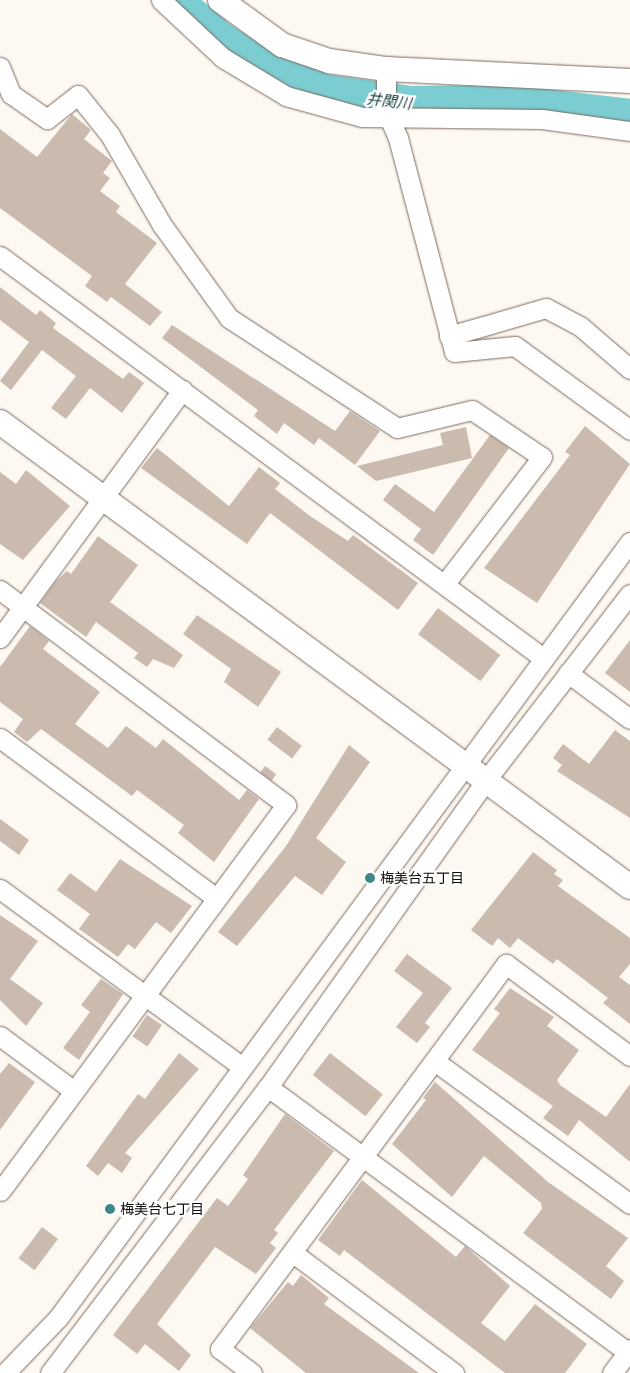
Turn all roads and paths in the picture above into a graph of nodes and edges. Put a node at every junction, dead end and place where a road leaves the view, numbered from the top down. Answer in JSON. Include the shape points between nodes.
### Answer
{"nodes":[{"id":1,"x":161,"y":0,"type":"edge"},
{"id":2,"x":220,"y":0,"type":"edge"},
{"id":3,"x":0,"y":67,"type":"edge"},
{"id":4,"x":386,"y":79,"type":"junction"},
{"id":5,"x":630,"y":81,"type":"edge"},
{"id":6,"x":387,"y":115,"type":"junction"},
{"id":7,"x":630,"y":131,"type":"edge"},
{"id":8,"x":0,"y":256,"type":"edge"},
{"id":9,"x":449,"y":336,"type":"junction"},
{"id":10,"x":630,"y":369,"type":"edge"},
{"id":11,"x":182,"y":390,"type":"junction"},
{"id":12,"x":0,"y":422,"type":"edge"},
{"id":13,"x":630,"y":430,"type":"edge"},
{"id":14,"x":103,"y":499,"type":"junction"},
{"id":15,"x":630,"y":542,"type":"edge"},
{"id":16,"x":446,"y":582,"type":"junction"},
{"id":17,"x":0,"y":590,"type":"edge"},
{"id":18,"x":630,"y":594,"type":"edge"},
{"id":19,"x":23,"y":607,"type":"junction"},
{"id":20,"x":0,"y":638,"type":"edge"},
{"id":21,"x":543,"y":658,"type":"junction"},
{"id":22,"x":568,"y":673,"type":"junction"},
{"id":23,"x":630,"y":719,"type":"edge"},
{"id":24,"x":0,"y":738,"type":"edge"},
{"id":25,"x":468,"y":765,"type":"junction"},
{"id":26,"x":486,"y":780,"type":"junction"},
{"id":27,"x":630,"y":887,"type":"edge"},
{"id":28,"x":0,"y":889,"type":"edge"},
{"id":29,"x":215,"y":897,"type":"junction"},
{"id":30,"x":144,"y":992,"type":"junction"},
{"id":31,"x":0,"y":1036,"type":"edge"},
{"id":32,"x":630,"y":1056,"type":"edge"},
{"id":33,"x":436,"y":1062,"type":"junction"},
{"id":34,"x":240,"y":1065,"type":"junction"},
{"id":35,"x":268,"y":1087,"type":"junction"},
{"id":36,"x":74,"y":1090,"type":"junction"},
{"id":37,"x":363,"y":1157,"type":"junction"},
{"id":38,"x":1,"y":1187,"type":"edge"},
{"id":39,"x":630,"y":1204,"type":"edge"},
{"id":40,"x":293,"y":1253,"type":"junction"},
{"id":41,"x":629,"y":1350,"type":"edge"},
{"id":42,"x":5,"y":1373,"type":"edge"},
{"id":43,"x":50,"y":1373,"type":"edge"},
{"id":44,"x":252,"y":1373,"type":"edge"},
{"id":45,"x":454,"y":1373,"type":"edge"},
{"id":46,"x":612,"y":1373,"type":"edge"}],
"edges":[{"from":1,"to":6,"type":"street","via":[[176,19],[223,58],[286,96],[362,117]]},
{"from":2,"to":4,"type":"street","via":[[282,45]]},
{"from":3,"to":16,"type":"street","via":[[11,94],[47,119],[78,95],[110,134],[162,225],[229,318],[397,428],[472,410],[542,456]]},
{"from":4,"to":5,"type":"street"},
{"from":4,"to":6,"type":"street"},
{"from":6,"to":7,"type":"street","via":[[542,119]]},
{"from":6,"to":9,"type":"street","via":[[398,138]]},
{"from":8,"to":11,"type":"street"},
{"from":9,"to":10,"type":"street","via":[[546,308],[580,326]]},
{"from":9,"to":13,"type":"street","via":[[454,352],[515,346]]},
{"from":11,"to":14,"type":"street"},
{"from":11,"to":16,"type":"street"},
{"from":12,"to":14,"type":"street"},
{"from":14,"to":19,"type":"street"},
{"from":14,"to":25,"type":"street"},
{"from":15,"to":21,"type":"street"},
{"from":16,"to":21,"type":"street"},
{"from":17,"to":19,"type":"street"},
{"from":18,"to":22,"type":"street"},
{"from":19,"to":20,"type":"street"},
{"from":19,"to":29,"type":"street","via":[[286,805]]},
{"from":21,"to":25,"type":"street"},
{"from":22,"to":23,"type":"street"},
{"from":22,"to":26,"type":"street"},
{"from":24,"to":29,"type":"street"},
{"from":25,"to":26,"type":"street"},
{"from":25,"to":34,"type":"street"},
{"from":26,"to":27,"type":"street"},
{"from":26,"to":35,"type":"street"},
{"from":28,"to":30,"type":"street"},
{"from":29,"to":30,"type":"street"},
{"from":30,"to":34,"type":"street"},
{"from":30,"to":36,"type":"street"},
{"from":31,"to":36,"type":"street"},
{"from":32,"to":33,"type":"street","via":[[506,964]]},
{"from":33,"to":37,"type":"street"},
{"from":33,"to":39,"type":"street"},
{"from":34,"to":42,"type":"street","via":[[58,1318]]},
{"from":35,"to":37,"type":"street"},
{"from":35,"to":43,"type":"street"},
{"from":36,"to":38,"type":"street"},
{"from":37,"to":40,"type":"street"},
{"from":37,"to":41,"type":"street"},
{"from":40,"to":44,"type":"street","via":[[220,1349]]},
{"from":40,"to":45,"type":"street"},
{"from":41,"to":46,"type":"street"}]}
